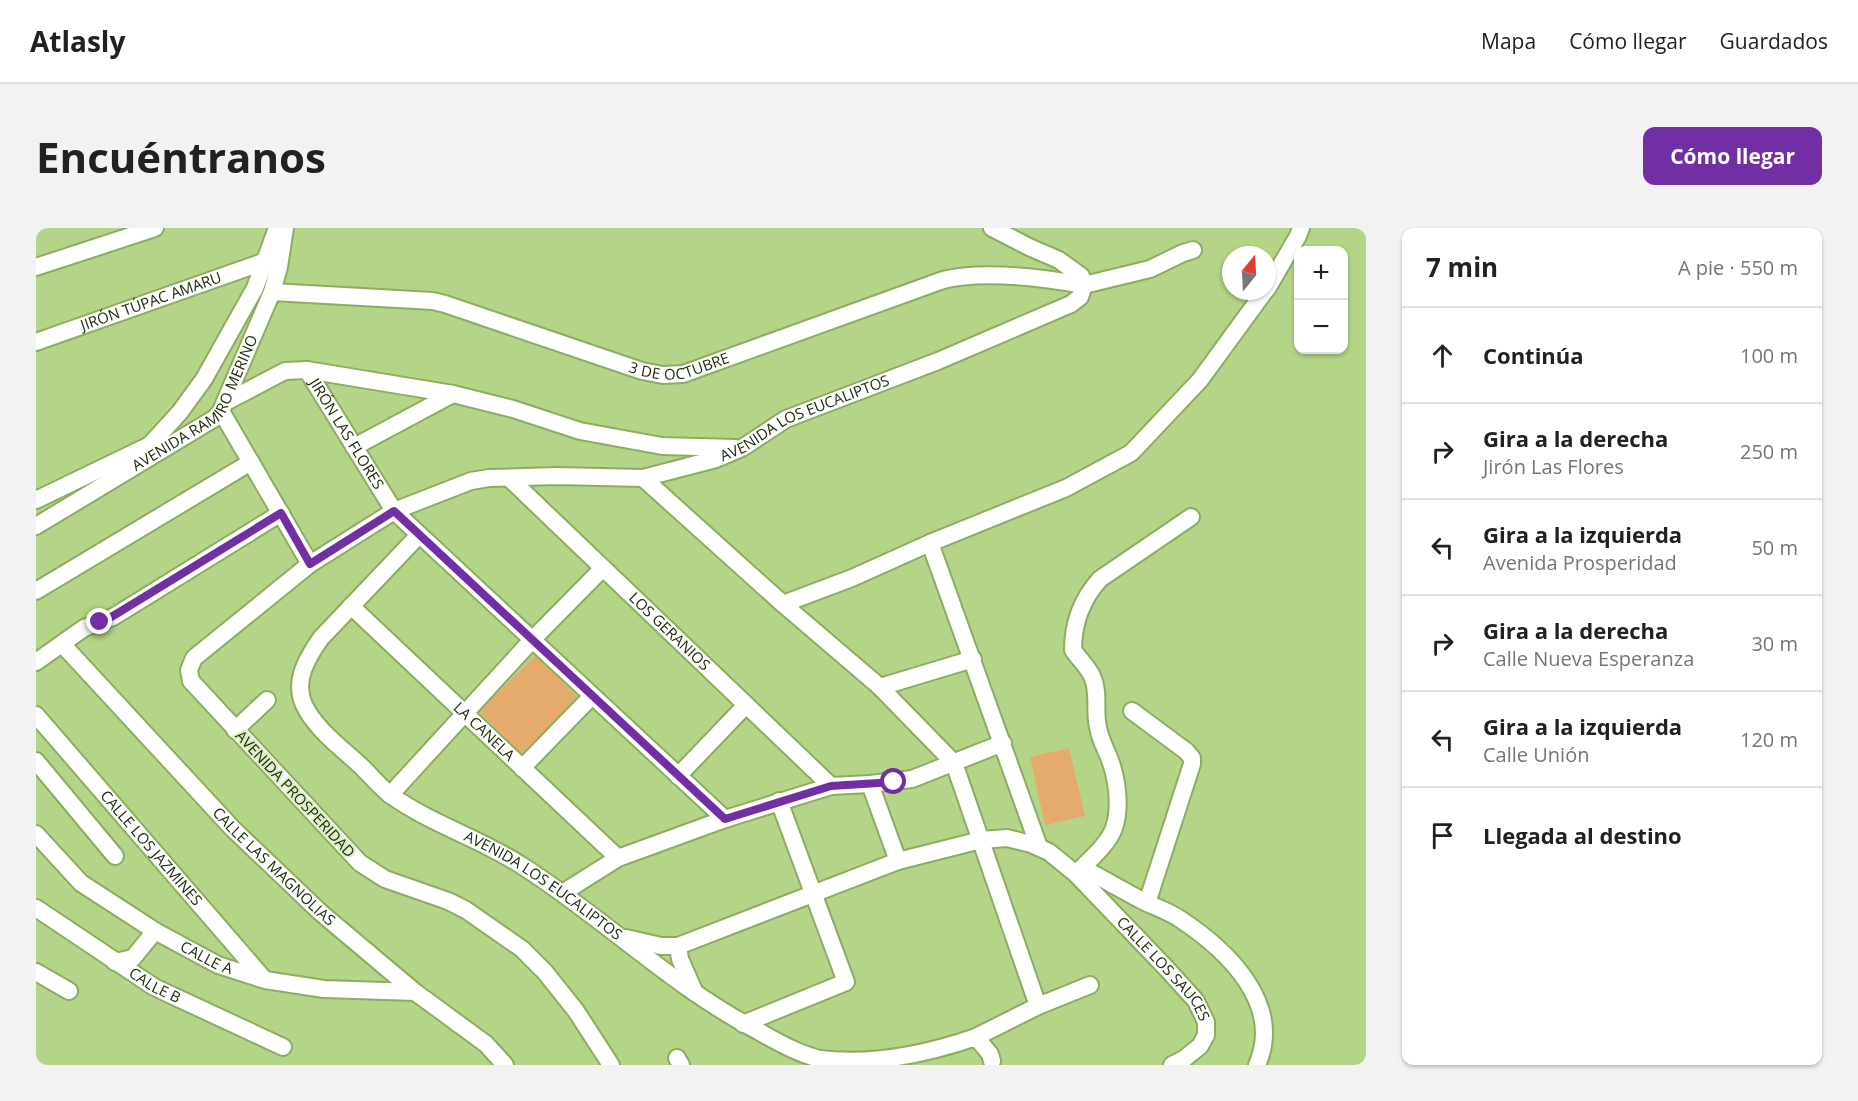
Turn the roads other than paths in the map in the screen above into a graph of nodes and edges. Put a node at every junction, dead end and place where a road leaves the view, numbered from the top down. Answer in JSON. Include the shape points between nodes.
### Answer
{"nodes":[{"id":1,"x":154,"y":228,"type":"edge"},
{"id":2,"x":276,"y":228,"type":"edge"},
{"id":3,"x":285,"y":228,"type":"edge"},
{"id":4,"x":992,"y":228,"type":"edge"},
{"id":5,"x":1301,"y":228,"type":"edge"},
{"id":6,"x":1193,"y":250,"type":"dead end"},
{"id":7,"x":266,"y":261,"type":"junction"},
{"id":8,"x":36,"y":267,"type":"edge"},
{"id":9,"x":1276,"y":273,"type":"edge"},
{"id":10,"x":1084,"y":285,"type":"junction"},
{"id":11,"x":272,"y":292,"type":"junction"},
{"id":12,"x":1259,"y":300,"type":"edge"},
{"id":13,"x":36,"y":342,"type":"edge"},
{"id":14,"x":307,"y":370,"type":"junction"},
{"id":15,"x":453,"y":394,"type":"junction"},
{"id":16,"x":224,"y":407,"type":"junction"},
{"id":17,"x":354,"y":447,"type":"junction"},
{"id":18,"x":742,"y":448,"type":"junction"},
{"id":19,"x":251,"y":462,"type":"junction"},
{"id":20,"x":509,"y":478,"type":"junction"},
{"id":21,"x":643,"y":478,"type":"junction"},
{"id":22,"x":36,"y":500,"type":"edge"},
{"id":23,"x":394,"y":511,"type":"junction"},
{"id":24,"x":281,"y":513,"type":"junction"},
{"id":25,"x":1191,"y":517,"type":"dead end"},
{"id":26,"x":36,"y":526,"type":"edge"},
{"id":27,"x":419,"y":535,"type":"junction"},
{"id":28,"x":930,"y":543,"type":"junction"},
{"id":29,"x":310,"y":564,"type":"junction"},
{"id":30,"x":603,"y":567,"type":"junction"},
{"id":31,"x":36,"y":591,"type":"edge"},
{"id":32,"x":783,"y":604,"type":"junction"},
{"id":33,"x":351,"y":606,"type":"junction"},
{"id":34,"x":532,"y":640,"type":"junction"},
{"id":35,"x":63,"y":645,"type":"junction"},
{"id":36,"x":973,"y":659,"type":"junction"},
{"id":37,"x":36,"y":662,"type":"edge"},
{"id":38,"x":880,"y":687,"type":"junction"},
{"id":39,"x":592,"y":696,"type":"junction"},
{"id":40,"x":267,"y":700,"type":"dead end"},
{"id":41,"x":746,"y":705,"type":"junction"},
{"id":42,"x":1132,"y":711,"type":"dead end"},
{"id":43,"x":465,"y":713,"type":"junction"},
{"id":44,"x":36,"y":715,"type":"edge"},
{"id":45,"x":235,"y":730,"type":"junction"},
{"id":46,"x":1003,"y":743,"type":"junction"},
{"id":47,"x":36,"y":761,"type":"edge"},
{"id":48,"x":954,"y":763,"type":"junction"},
{"id":49,"x":522,"y":768,"type":"junction"},
{"id":50,"x":678,"y":776,"type":"junction"},
{"id":51,"x":870,"y":784,"type":"junction"},
{"id":52,"x":831,"y":786,"type":"junction"},
{"id":53,"x":390,"y":795,"type":"junction"},
{"id":54,"x":779,"y":801,"type":"junction"},
{"id":55,"x":725,"y":819,"type":"junction"},
{"id":56,"x":37,"y":839,"type":"edge"},
{"id":57,"x":981,"y":840,"type":"junction"},
{"id":58,"x":1039,"y":847,"type":"junction"},
{"id":59,"x":115,"y":856,"type":"dead end"},
{"id":60,"x":618,"y":858,"type":"junction"},
{"id":61,"x":898,"y":861,"type":"junction"},
{"id":62,"x":1079,"y":871,"type":"junction"},
{"id":63,"x":564,"y":892,"type":"junction"},
{"id":64,"x":813,"y":893,"type":"junction"},
{"id":65,"x":1148,"y":903,"type":"junction"},
{"id":66,"x":36,"y":908,"type":"edge"},
{"id":67,"x":155,"y":931,"type":"junction"},
{"id":68,"x":619,"y":936,"type":"junction"},
{"id":69,"x":678,"y":946,"type":"junction"},
{"id":70,"x":115,"y":962,"type":"junction"},
{"id":71,"x":36,"y":972,"type":"edge"},
{"id":72,"x":265,"y":980,"type":"junction"},
{"id":73,"x":1090,"y":985,"type":"dead end"},
{"id":74,"x":69,"y":991,"type":"dead end"},
{"id":75,"x":415,"y":992,"type":"junction"},
{"id":76,"x":696,"y":995,"type":"junction"},
{"id":77,"x":1038,"y":1006,"type":"junction"},
{"id":78,"x":743,"y":1024,"type":"junction"},
{"id":79,"x":976,"y":1037,"type":"junction"},
{"id":80,"x":283,"y":1047,"type":"dead end"},
{"id":81,"x":993,"y":1064,"type":"edge"},
{"id":82,"x":505,"y":1065,"type":"edge"},
{"id":83,"x":611,"y":1065,"type":"edge"},
{"id":84,"x":1172,"y":1065,"type":"edge"},
{"id":85,"x":1257,"y":1065,"type":"edge"}],
"edges":[{"from":1,"to":8,"type":"street"},
{"from":2,"to":7,"type":"street","name":"AVENIDA RAMIRO MERINO"},
{"from":3,"to":11,"type":"street","name":"AVENIDA RAMIRO MERINO"},
{"from":4,"to":10,"type":"street","via":[[1059,260],[1081,276]]},
{"from":5,"to":9,"type":"street"},
{"from":6,"to":10,"type":"street","via":[[1150,269]]},
{"from":7,"to":13,"type":"street","name":"JIRÓN TÚPAC AMARU"},
{"from":7,"to":22,"type":"street","name":"AVENIDA RAMIRO MERINO","via":[[204,379],[153,442]]},
{"from":10,"to":11,"type":"street","name":"3 DE OCTUBRE","via":[[961,275],[683,374],[663,375],[445,304]]},
{"from":10,"to":18,"type":"street","name":"AVENIDA LOS EUCALIPTOS","via":[[1080,297],[1071,303],[938,362],[786,419]]},
{"from":11,"to":16,"type":"street","name":"AVENIDA RAMIRO MERINO"},
{"from":12,"to":28,"type":"street","via":[[1200,380],[1131,453],[1066,488]]},
{"from":14,"to":15,"type":"street"},
{"from":14,"to":16,"type":"street","via":[[285,370]]},
{"from":14,"to":17,"type":"street","name":"JIRÓN LAS FLORES"},
{"from":15,"to":17,"type":"street"},
{"from":15,"to":18,"type":"street","via":[[580,430],[662,447]]},
{"from":16,"to":19,"type":"street"},
{"from":16,"to":26,"type":"street","name":"AVENIDA RAMIRO MERINO","via":[[215,418]]},
{"from":17,"to":23,"type":"street","name":"JIRÓN LAS FLORES"},
{"from":18,"to":21,"type":"street","name":"AVENIDA LOS EUCALIPTOS"},
{"from":19,"to":24,"type":"street"},
{"from":19,"to":31,"type":"street"},
{"from":20,"to":21,"type":"street","name":"AVENIDA LOS EUCALIPTOS"},
{"from":20,"to":23,"type":"street","name":"AVENIDA LOS EUCALIPTOS","via":[[471,481]]},
{"from":20,"to":30,"type":"street","name":"LOS GERANIOS"},
{"from":21,"to":32,"type":"street"},
{"from":23,"to":27,"type":"street","name":"JIRÓN LAS FLORES"},
{"from":23,"to":29,"type":"street","name":"AVENIDA PROSPERIDAD"},
{"from":24,"to":29,"type":"street"},
{"from":24,"to":35,"type":"street","via":[[113,616],[84,628]]},
{"from":25,"to":62,"type":"street","via":[[1100,579],[1082,603],[1073,650],[1092,674],[1096,687],[1097,722],[1114,774],[1117,798],[1114,829]]},
{"from":27,"to":33,"type":"street","name":"AVENIDA LOS EUCALIPTOS"},
{"from":27,"to":34,"type":"street","name":"JIRÓN LAS FLORES"},
{"from":28,"to":32,"type":"street"},
{"from":28,"to":36,"type":"street"},
{"from":29,"to":45,"type":"street","name":"AVENIDA PROSPERIDAD","via":[[190,664],[191,681]]},
{"from":30,"to":34,"type":"street"},
{"from":30,"to":41,"type":"street","name":"LOS GERANIOS"},
{"from":32,"to":38,"type":"street"},
{"from":33,"to":43,"type":"street","name":"LA CANELA"},
{"from":33,"to":53,"type":"street","name":"AVENIDA LOS EUCALIPTOS","via":[[308,657],[299,688],[314,720]]},
{"from":34,"to":39,"type":"street","name":"JIRÓN LAS FLORES"},
{"from":34,"to":43,"type":"street"},
{"from":35,"to":37,"type":"street"},
{"from":35,"to":75,"type":"street","name":"CALLE LAS MAGNOLIAS","via":[[233,829],[320,912]]},
{"from":36,"to":38,"type":"street"},
{"from":36,"to":46,"type":"street"},
{"from":38,"to":48,"type":"street"},
{"from":39,"to":49,"type":"street"},
{"from":39,"to":50,"type":"street","name":"JIRÓN LAS FLORES"},
{"from":40,"to":45,"type":"street"},
{"from":41,"to":50,"type":"street"},
{"from":41,"to":52,"type":"street","name":"LOS GERANIOS"},
{"from":42,"to":65,"type":"street","via":[[1186,751],[1192,764]]},
{"from":43,"to":49,"type":"street","name":"LA CANELA"},
{"from":43,"to":53,"type":"street"},
{"from":44,"to":72,"type":"street","name":"CALLE LOS JAZMINES"},
{"from":45,"to":83,"type":"street","name":"AVENIDA PROSPERIDAD","via":[[373,874],[466,910],[522,949],[576,1011]]},
{"from":46,"to":48,"type":"street"},
{"from":46,"to":58,"type":"street"},
{"from":47,"to":59,"type":"street"},
{"from":48,"to":51,"type":"street","via":[[912,779]]},
{"from":48,"to":57,"type":"street"},
{"from":49,"to":60,"type":"street","name":"LA CANELA"},
{"from":50,"to":55,"type":"street","name":"JIRÓN LAS FLORES"},
{"from":51,"to":52,"type":"street"},
{"from":51,"to":61,"type":"street"},
{"from":52,"to":54,"type":"street"},
{"from":53,"to":63,"type":"street","name":"AVENIDA LOS EUCALIPTOS","via":[[521,864]]},
{"from":54,"to":55,"type":"street"},
{"from":54,"to":64,"type":"street"},
{"from":55,"to":60,"type":"street"},
{"from":56,"to":67,"type":"street","name":"CALLE A","via":[[81,883]]},
{"from":57,"to":58,"type":"street","via":[[1007,838]]},
{"from":57,"to":61,"type":"street"},
{"from":57,"to":77,"type":"street"},
{"from":58,"to":62,"type":"street"},
{"from":60,"to":63,"type":"street"},
{"from":61,"to":64,"type":"street"},
{"from":62,"to":65,"type":"street"},
{"from":62,"to":84,"type":"street","name":"CALLE LOS SAUCES","via":[[1196,1001],[1206,1022],[1206,1035],[1200,1046]]},
{"from":63,"to":68,"type":"street","name":"AVENIDA LOS EUCALIPTOS"},
{"from":64,"to":69,"type":"street"},
{"from":64,"to":78,"type":"street","via":[[846,982]]},
{"from":65,"to":85,"type":"street","via":[[1207,938],[1243,973],[1260,1005],[1264,1030]]},
{"from":66,"to":70,"type":"street","name":"CALLE B"},
{"from":67,"to":70,"type":"street","via":[[133,958]]},
{"from":67,"to":72,"type":"street","name":"CALLE A","via":[[218,965]]},
{"from":68,"to":69,"type":"street","via":[[642,943]]},
{"from":68,"to":76,"type":"street","name":"AVENIDA LOS EUCALIPTOS"},
{"from":69,"to":76,"type":"street"},
{"from":70,"to":80,"type":"street","name":"CALLE B","via":[[154,987]]},
{"from":71,"to":74,"type":"street"},
{"from":72,"to":75,"type":"street","name":"CALLE A","via":[[324,989]]},
{"from":73,"to":77,"type":"street","name":"AVENIDA LOS EUCALIPTOS"},
{"from":75,"to":82,"type":"street","name":"CALLE LAS MAGNOLIAS","via":[[486,1044]]},
{"from":76,"to":78,"type":"street","name":"AVENIDA LOS EUCALIPTOS"},
{"from":77,"to":79,"type":"street","name":"AVENIDA LOS EUCALIPTOS"},
{"from":78,"to":79,"type":"street","name":"AVENIDA LOS EUCALIPTOS","via":[[819,1058],[853,1063],[914,1055]]},
{"from":79,"to":81,"type":"street"}]}
